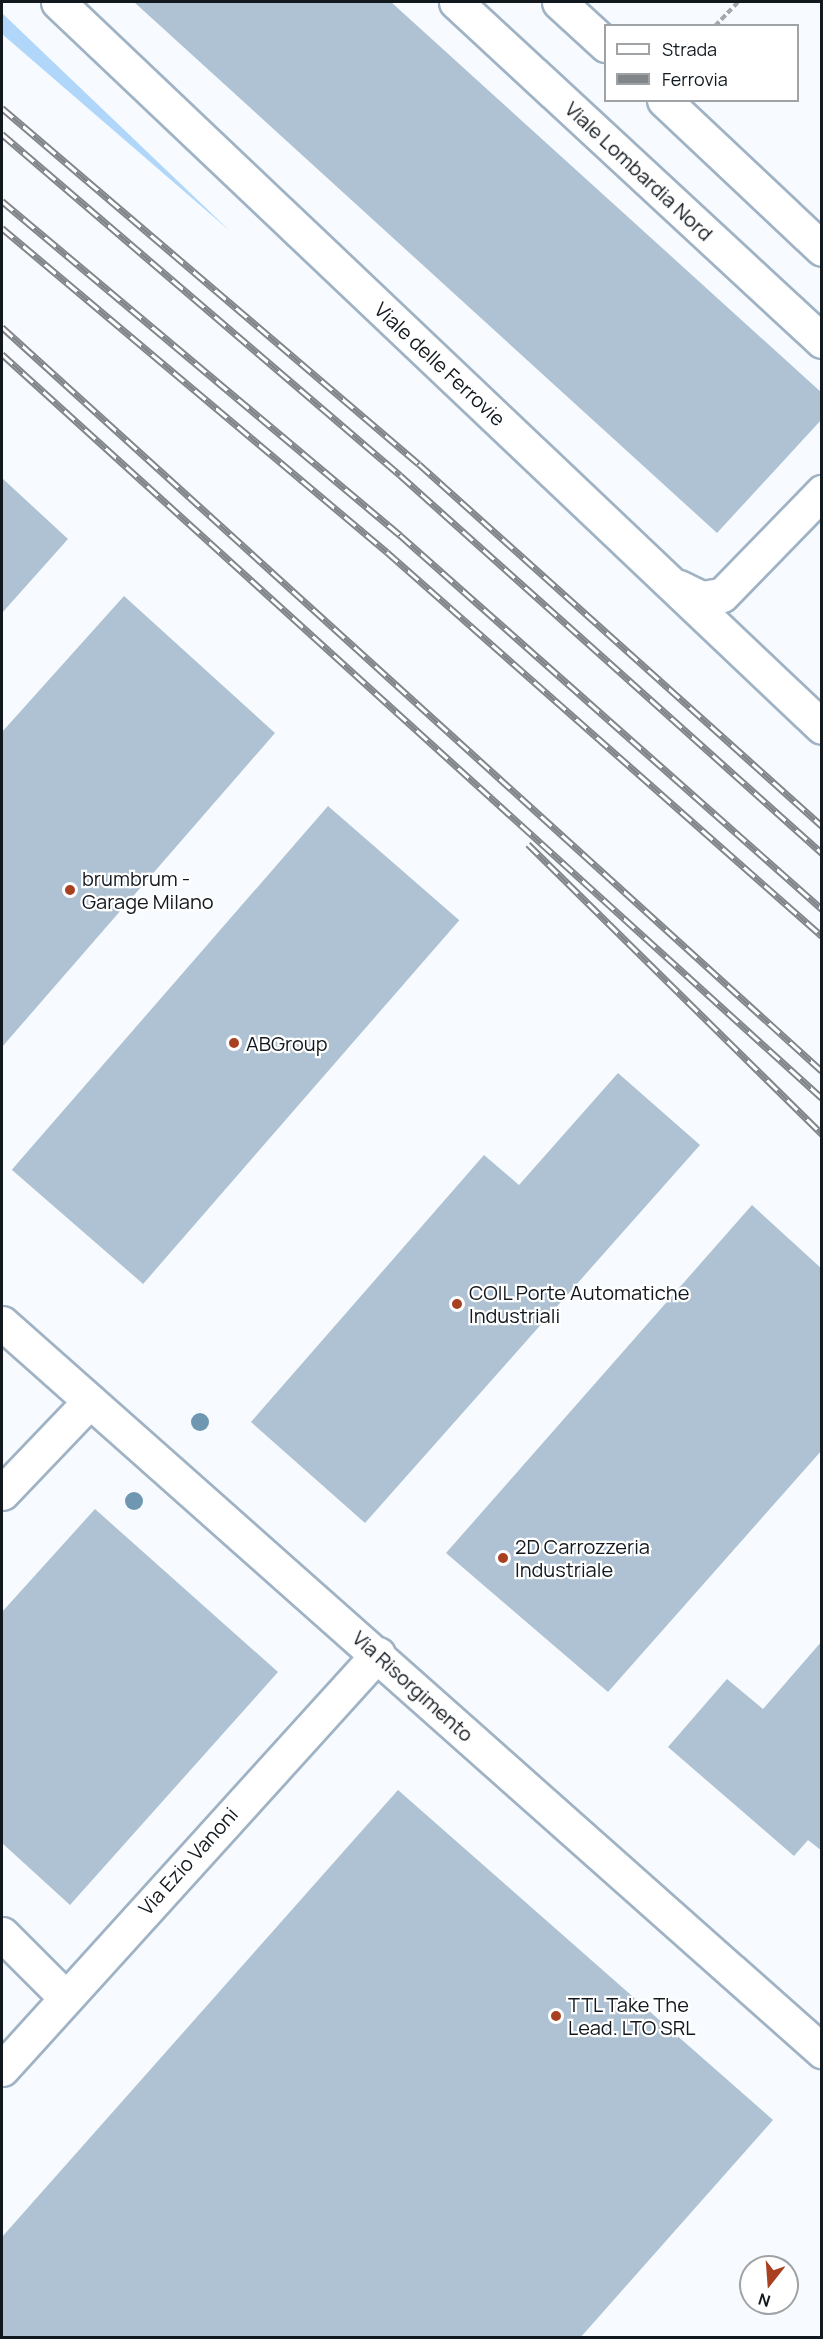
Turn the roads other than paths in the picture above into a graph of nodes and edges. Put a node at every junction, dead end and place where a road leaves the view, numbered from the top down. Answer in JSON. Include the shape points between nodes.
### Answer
{"nodes":[{"id":1,"x":58,"y":2,"type":"edge"},
{"id":2,"x":456,"y":2,"type":"edge"},
{"id":3,"x":559,"y":2,"type":"edge"},
{"id":4,"x":604,"y":43,"type":"edge"},
{"id":5,"x":666,"y":102,"type":"edge"},
{"id":6,"x":822,"y":249,"type":"edge"},
{"id":7,"x":822,"y":341,"type":"edge"},
{"id":8,"x":822,"y":492,"type":"edge"},
{"id":9,"x":674,"y":584,"type":"junction"},
{"id":10,"x":822,"y":727,"type":"edge"},
{"id":11,"x":2,"y":1323,"type":"edge"},
{"id":12,"x":90,"y":1401,"type":"junction"},
{"id":13,"x":2,"y":1493,"type":"edge"},
{"id":14,"x":378,"y":1654,"type":"junction"},
{"id":15,"x":2,"y":1934,"type":"edge"},
{"id":16,"x":65,"y":1997,"type":"junction"},
{"id":17,"x":822,"y":2051,"type":"edge"},
{"id":18,"x":2,"y":2069,"type":"edge"}],
"edges":[{"from":1,"to":9,"type":"street","name":"Viale delle Ferrovie"},
{"from":2,"to":7,"type":"street","name":"Viale Lombardia Nord"},
{"from":3,"to":4,"type":"street"},
{"from":5,"to":6,"type":"street"},
{"from":8,"to":9,"type":"street","via":[[722,596],[702,598]]},
{"from":9,"to":10,"type":"street","name":"Viale delle Ferrovie"},
{"from":11,"to":12,"type":"street","name":"Via Risorgimento"},
{"from":12,"to":13,"type":"street"},
{"from":12,"to":14,"type":"street","name":"Via Risorgimento"},
{"from":14,"to":16,"type":"street","name":"Via Ezio Vanoni"},
{"from":14,"to":17,"type":"street","name":"Via Risorgimento"},
{"from":15,"to":16,"type":"street"},
{"from":16,"to":18,"type":"street","name":"Via Ezio Vanoni"}]}
